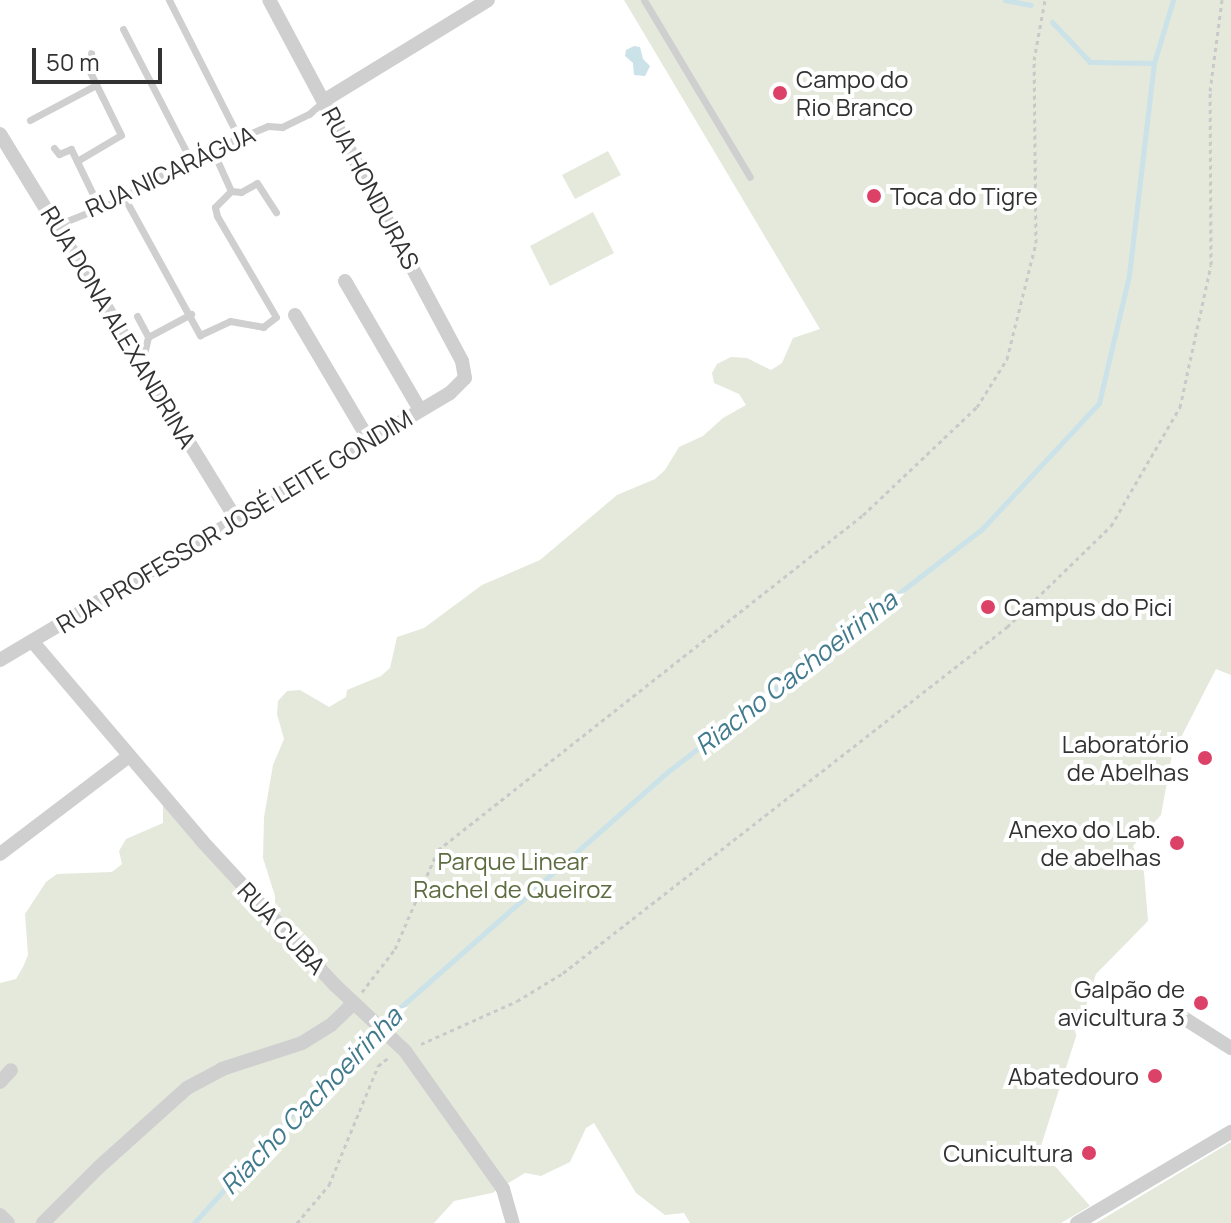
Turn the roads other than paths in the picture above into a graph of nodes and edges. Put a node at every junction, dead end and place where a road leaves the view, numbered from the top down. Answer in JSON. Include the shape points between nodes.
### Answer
{"nodes":[{"id":1,"x":169,"y":0,"type":"edge"},
{"id":2,"x":269,"y":0,"type":"edge"},
{"id":3,"x":488,"y":0,"type":"edge"},
{"id":4,"x":644,"y":0,"type":"edge"},
{"id":5,"x":123,"y":29,"type":"dead end"},
{"id":6,"x":91,"y":53,"type":"dead end"},
{"id":7,"x":96,"y":85,"type":"junction"},
{"id":8,"x":325,"y":100,"type":"junction"},
{"id":9,"x":30,"y":120,"type":"dead end"},
{"id":10,"x":0,"y":134,"type":"edge"},
{"id":11,"x":239,"y":138,"type":"junction"},
{"id":12,"x":54,"y":148,"type":"dead end"},
{"id":13,"x":212,"y":149,"type":"junction"},
{"id":14,"x":190,"y":159,"type":"junction"},
{"id":15,"x":77,"y":161,"type":"junction"},
{"id":16,"x":750,"y":177,"type":"dead end"},
{"id":17,"x":231,"y":191,"type":"junction"},
{"id":18,"x":124,"y":197,"type":"junction"},
{"id":19,"x":99,"y":207,"type":"junction"},
{"id":20,"x":276,"y":212,"type":"dead end"},
{"id":21,"x":57,"y":225,"type":"junction"},
{"id":22,"x":345,"y":281,"type":"dead end"},
{"id":23,"x":191,"y":314,"type":"junction"},
{"id":24,"x":295,"y":315,"type":"dead end"},
{"id":25,"x":137,"y":316,"type":"dead end"},
{"id":26,"x":148,"y":337,"type":"junction"},
{"id":27,"x":142,"y":365,"type":"junction"},
{"id":28,"x":465,"y":378,"type":"joint"},
{"id":29,"x":420,"y":410,"type":"junction"},
{"id":30,"x":369,"y":440,"type":"junction"},
{"id":31,"x":237,"y":520,"type":"junction"},
{"id":32,"x":32,"y":641,"type":"junction"},
{"id":33,"x":0,"y":660,"type":"edge"},
{"id":34,"x":128,"y":757,"type":"junction"},
{"id":35,"x":0,"y":854,"type":"edge"},
{"id":36,"x":357,"y":1006,"type":"junction"},
{"id":37,"x":1179,"y":1015,"type":"dead end"},
{"id":38,"x":1231,"y":1029,"type":"edge"},
{"id":39,"x":1226,"y":1045,"type":"edge"},
{"id":40,"x":11,"y":1070,"type":"dead end"},
{"id":41,"x":0,"y":1082,"type":"edge"},
{"id":42,"x":1231,"y":1132,"type":"edge"},
{"id":43,"x":0,"y":1215,"type":"edge"},
{"id":44,"x":8,"y":1223,"type":"edge"},
{"id":45,"x":43,"y":1223,"type":"edge"},
{"id":46,"x":513,"y":1223,"type":"edge"},
{"id":47,"x":1077,"y":1223,"type":"edge"}],
"edges":[{"from":1,"to":11,"type":"lane"},
{"from":2,"to":8,"type":"street","name":"RUA HONDURAS"},
{"from":3,"to":8,"type":"street","name":"RUA NICARÁGUA"},
{"from":4,"to":16,"type":"lane"},
{"from":5,"to":14,"type":"lane"},
{"from":6,"to":7,"type":"lane","via":[[89,70]]},
{"from":7,"to":9,"type":"lane"},
{"from":7,"to":15,"type":"lane","via":[[121,138]]},
{"from":8,"to":11,"type":"lane","name":"RUA NICARÁGUA","via":[[282,127],[268,126]]},
{"from":8,"to":28,"type":"street","name":"RUA HONDURAS","via":[[462,361]]},
{"from":10,"to":21,"type":"street","name":"RUA DONA ALEXANDRINA"},
{"from":11,"to":13,"type":"lane","name":"RUA NICARÁGUA"},
{"from":12,"to":15,"type":"lane","via":[[59,154],[71,149]]},
{"from":13,"to":14,"type":"lane","name":"RUA NICARÁGUA"},
{"from":13,"to":17,"type":"lane"},
{"from":14,"to":18,"type":"lane","name":"RUA NICARÁGUA"},
{"from":15,"to":19,"type":"lane"},
{"from":17,"to":20,"type":"lane","via":[[257,183]]},
{"from":17,"to":23,"type":"lane","via":[[215,207],[217,216],[276,317],[260,327],[230,321],[200,335]]},
{"from":18,"to":19,"type":"lane","name":"RUA NICARÁGUA"},
{"from":18,"to":23,"type":"lane"},
{"from":19,"to":21,"type":"lane","name":"RUA NICARÁGUA"},
{"from":21,"to":27,"type":"street","name":"RUA DONA ALEXANDRINA"},
{"from":22,"to":29,"type":"street"},
{"from":23,"to":26,"type":"lane"},
{"from":24,"to":30,"type":"street"},
{"from":25,"to":26,"type":"lane"},
{"from":26,"to":27,"type":"lane"},
{"from":27,"to":31,"type":"street","name":"RUA DONA ALEXANDRINA"},
{"from":28,"to":29,"type":"street","name":"RUA PROFESSOR JOSÉ LEITE GONDIM"},
{"from":29,"to":30,"type":"street","name":"RUA PROFESSOR JOSÉ LEITE GONDIM"},
{"from":30,"to":31,"type":"street","name":"RUA PROFESSOR JOSÉ LEITE GONDIM"},
{"from":31,"to":32,"type":"street","name":"RUA PROFESSOR JOSÉ LEITE GONDIM"},
{"from":32,"to":33,"type":"street","name":"RUA PROFESSOR JOSÉ LEITE GONDIM"},
{"from":32,"to":34,"type":"street","name":"RUA CUBA"},
{"from":34,"to":35,"type":"street"},
{"from":34,"to":36,"type":"street","name":"RUA CUBA"},
{"from":36,"to":45,"type":"street","via":[[302,1043],[222,1069],[187,1088]]},
{"from":36,"to":46,"type":"street","name":"RUA CUBA","via":[[400,1046],[503,1189]]},
{"from":37,"to":39,"type":"street"},
{"from":38,"to":39,"type":"street"},
{"from":40,"to":41,"type":"street"},
{"from":42,"to":47,"type":"street"},
{"from":43,"to":44,"type":"street"}]}
